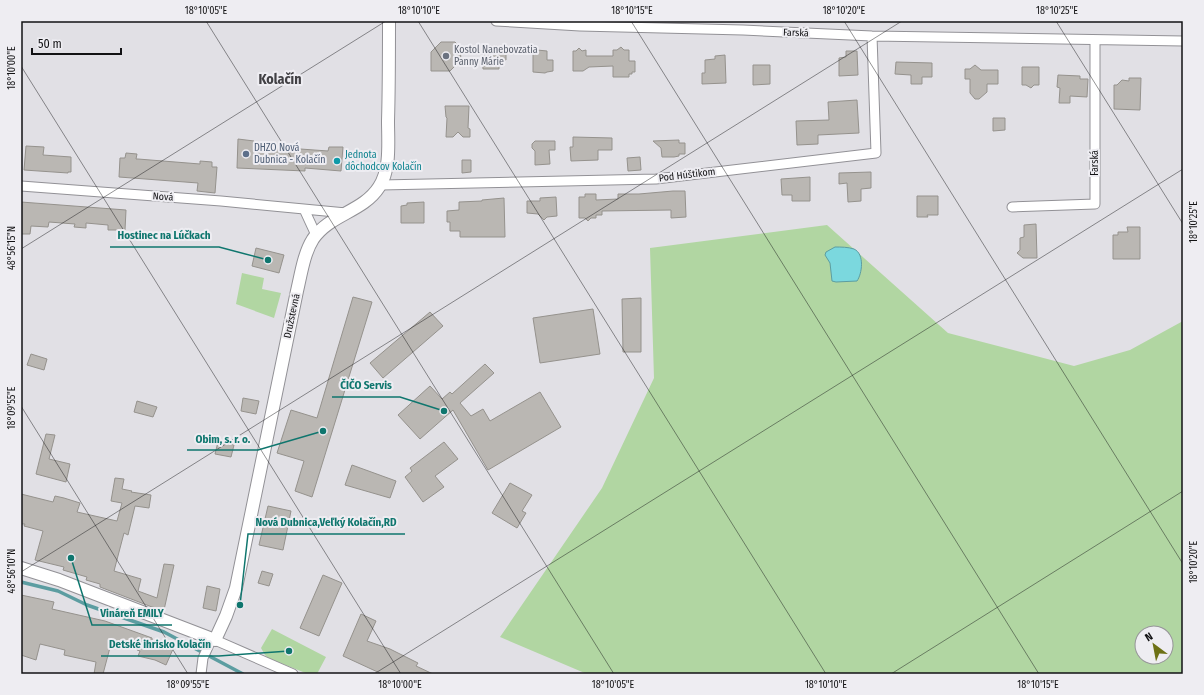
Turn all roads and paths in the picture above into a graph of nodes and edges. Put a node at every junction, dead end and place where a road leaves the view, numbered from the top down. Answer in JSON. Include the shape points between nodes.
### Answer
{"nodes":[{"id":1,"x":389,"y":21,"type":"edge"},
{"id":2,"x":496,"y":21,"type":"edge"},
{"id":3,"x":872,"y":36,"type":"junction"},
{"id":4,"x":1095,"y":40,"type":"junction"},
{"id":5,"x":1183,"y":41,"type":"edge"},
{"id":6,"x":380,"y":185,"type":"junction"},
{"id":7,"x":21,"y":186,"type":"edge"},
{"id":8,"x":1012,"y":207,"type":"dead end"},
{"id":9,"x":304,"y":210,"type":"junction"},
{"id":10,"x":346,"y":213,"type":"junction"},
{"id":11,"x":316,"y":235,"type":"junction"},
{"id":12,"x":21,"y":568,"type":"edge"},
{"id":13,"x":211,"y":642,"type":"junction"},
{"id":14,"x":201,"y":674,"type":"edge"},
{"id":15,"x":293,"y":674,"type":"edge"}],
"edges":[{"from":1,"to":6,"type":"street","name":"Družstevná","via":[[388,160]]},
{"from":2,"to":3,"type":"street","name":"Farská"},
{"from":3,"to":4,"type":"street","name":"Farská"},
{"from":3,"to":6,"type":"street","name":"Pod Húštikom","via":[[876,153],[656,179]]},
{"from":4,"to":5,"type":"street","name":"Farská"},
{"from":4,"to":8,"type":"street","name":"Farská","via":[[1095,204]]},
{"from":6,"to":10,"type":"street","name":"Družstevná","via":[[373,196]]},
{"from":7,"to":9,"type":"street","name":"Nová"},
{"from":9,"to":10,"type":"street","name":"Nová"},
{"from":9,"to":11,"type":"street"},
{"from":10,"to":11,"type":"street","name":"Družstevná"},
{"from":11,"to":13,"type":"street","name":"Družstevná","via":[[309,247],[297,291],[236,588],[226,616]]},
{"from":12,"to":13,"type":"street","via":[[59,580]]},
{"from":13,"to":14,"type":"street","name":"Družstevná","via":[[203,658]]},
{"from":13,"to":15,"type":"street"}]}
